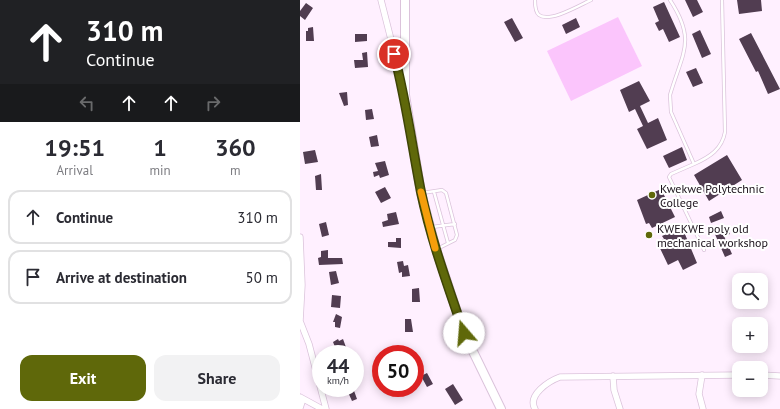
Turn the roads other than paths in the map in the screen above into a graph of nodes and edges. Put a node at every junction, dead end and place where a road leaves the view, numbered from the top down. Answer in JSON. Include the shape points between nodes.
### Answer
{"nodes":[{"id":1,"x":381,"y":0,"type":"edge"},
{"id":2,"x":405,"y":0,"type":"edge"},
{"id":3,"x":535,"y":0,"type":"edge"},
{"id":4,"x":591,"y":0,"type":"edge"},
{"id":5,"x":670,"y":0,"type":"edge"},
{"id":6,"x":722,"y":0,"type":"edge"},
{"id":7,"x":405,"y":95,"type":"junction"},
{"id":8,"x":694,"y":164,"type":"junction"},
{"id":9,"x":434,"y":192,"type":"junction"},
{"id":10,"x":421,"y":193,"type":"junction"},
{"id":11,"x":455,"y":224,"type":"junction"},
{"id":12,"x":443,"y":225,"type":"junction"},
{"id":13,"x":430,"y":228,"type":"junction"},
{"id":14,"x":300,"y":237,"type":"edge"},
{"id":15,"x":448,"y":244,"type":"junction"},
{"id":16,"x":436,"y":250,"type":"junction"},
{"id":17,"x":704,"y":250,"type":"dead end"},
{"id":18,"x":300,"y":321,"type":"edge"},
{"id":19,"x":702,"y":375,"type":"junction"},
{"id":20,"x":732,"y":375,"type":"edge"},
{"id":21,"x":768,"y":375,"type":"edge"},
{"id":22,"x":613,"y":376,"type":"junction"},
{"id":23,"x":780,"y":376,"type":"edge"},
{"id":24,"x":301,"y":398,"type":"edge"},
{"id":25,"x":300,"y":408,"type":"edge"},
{"id":26,"x":322,"y":409,"type":"edge"},
{"id":27,"x":326,"y":409,"type":"edge"},
{"id":28,"x":501,"y":409,"type":"edge"},
{"id":29,"x":535,"y":409,"type":"edge"},
{"id":30,"x":620,"y":409,"type":"edge"},
{"id":31,"x":703,"y":409,"type":"edge"}],
"edges":[{"from":1,"to":7,"type":"street"},
{"from":2,"to":7,"type":"main road"},
{"from":3,"to":4,"type":"lane","via":[[537,11],[546,17],[560,14]]},
{"from":5,"to":8,"type":"lane","via":[[686,34],[686,44],[670,95],[671,108]]},
{"from":6,"to":8,"type":"lane","via":[[724,138],[714,153]]},
{"from":7,"to":10,"type":"main road"},
{"from":8,"to":17,"type":"lane","via":[[669,177]]},
{"from":9,"to":10,"type":"lane"},
{"from":9,"to":11,"type":"lane","via":[[442,190],[446,193]]},
{"from":9,"to":12,"type":"lane"},
{"from":10,"to":13,"type":"main road"},
{"from":11,"to":12,"type":"lane"},
{"from":11,"to":15,"type":"lane","via":[[457,238]]},
{"from":12,"to":13,"type":"lane"},
{"from":12,"to":15,"type":"lane"},
{"from":13,"to":16,"type":"main road"},
{"from":14,"to":18,"type":"street"},
{"from":15,"to":16,"type":"lane"},
{"from":16,"to":28,"type":"main road","via":[[464,333]]},
{"from":18,"to":27,"type":"street","via":[[309,344]]},
{"from":19,"to":20,"type":"street"},
{"from":19,"to":22,"type":"street"},
{"from":19,"to":31,"type":"street","via":[[699,394]]},
{"from":21,"to":23,"type":"street"},
{"from":22,"to":29,"type":"street","via":[[560,377],[552,380],[533,398],[532,405]]},
{"from":22,"to":30,"type":"street"},
{"from":24,"to":25,"type":"street"},
{"from":24,"to":26,"type":"street"}]}
